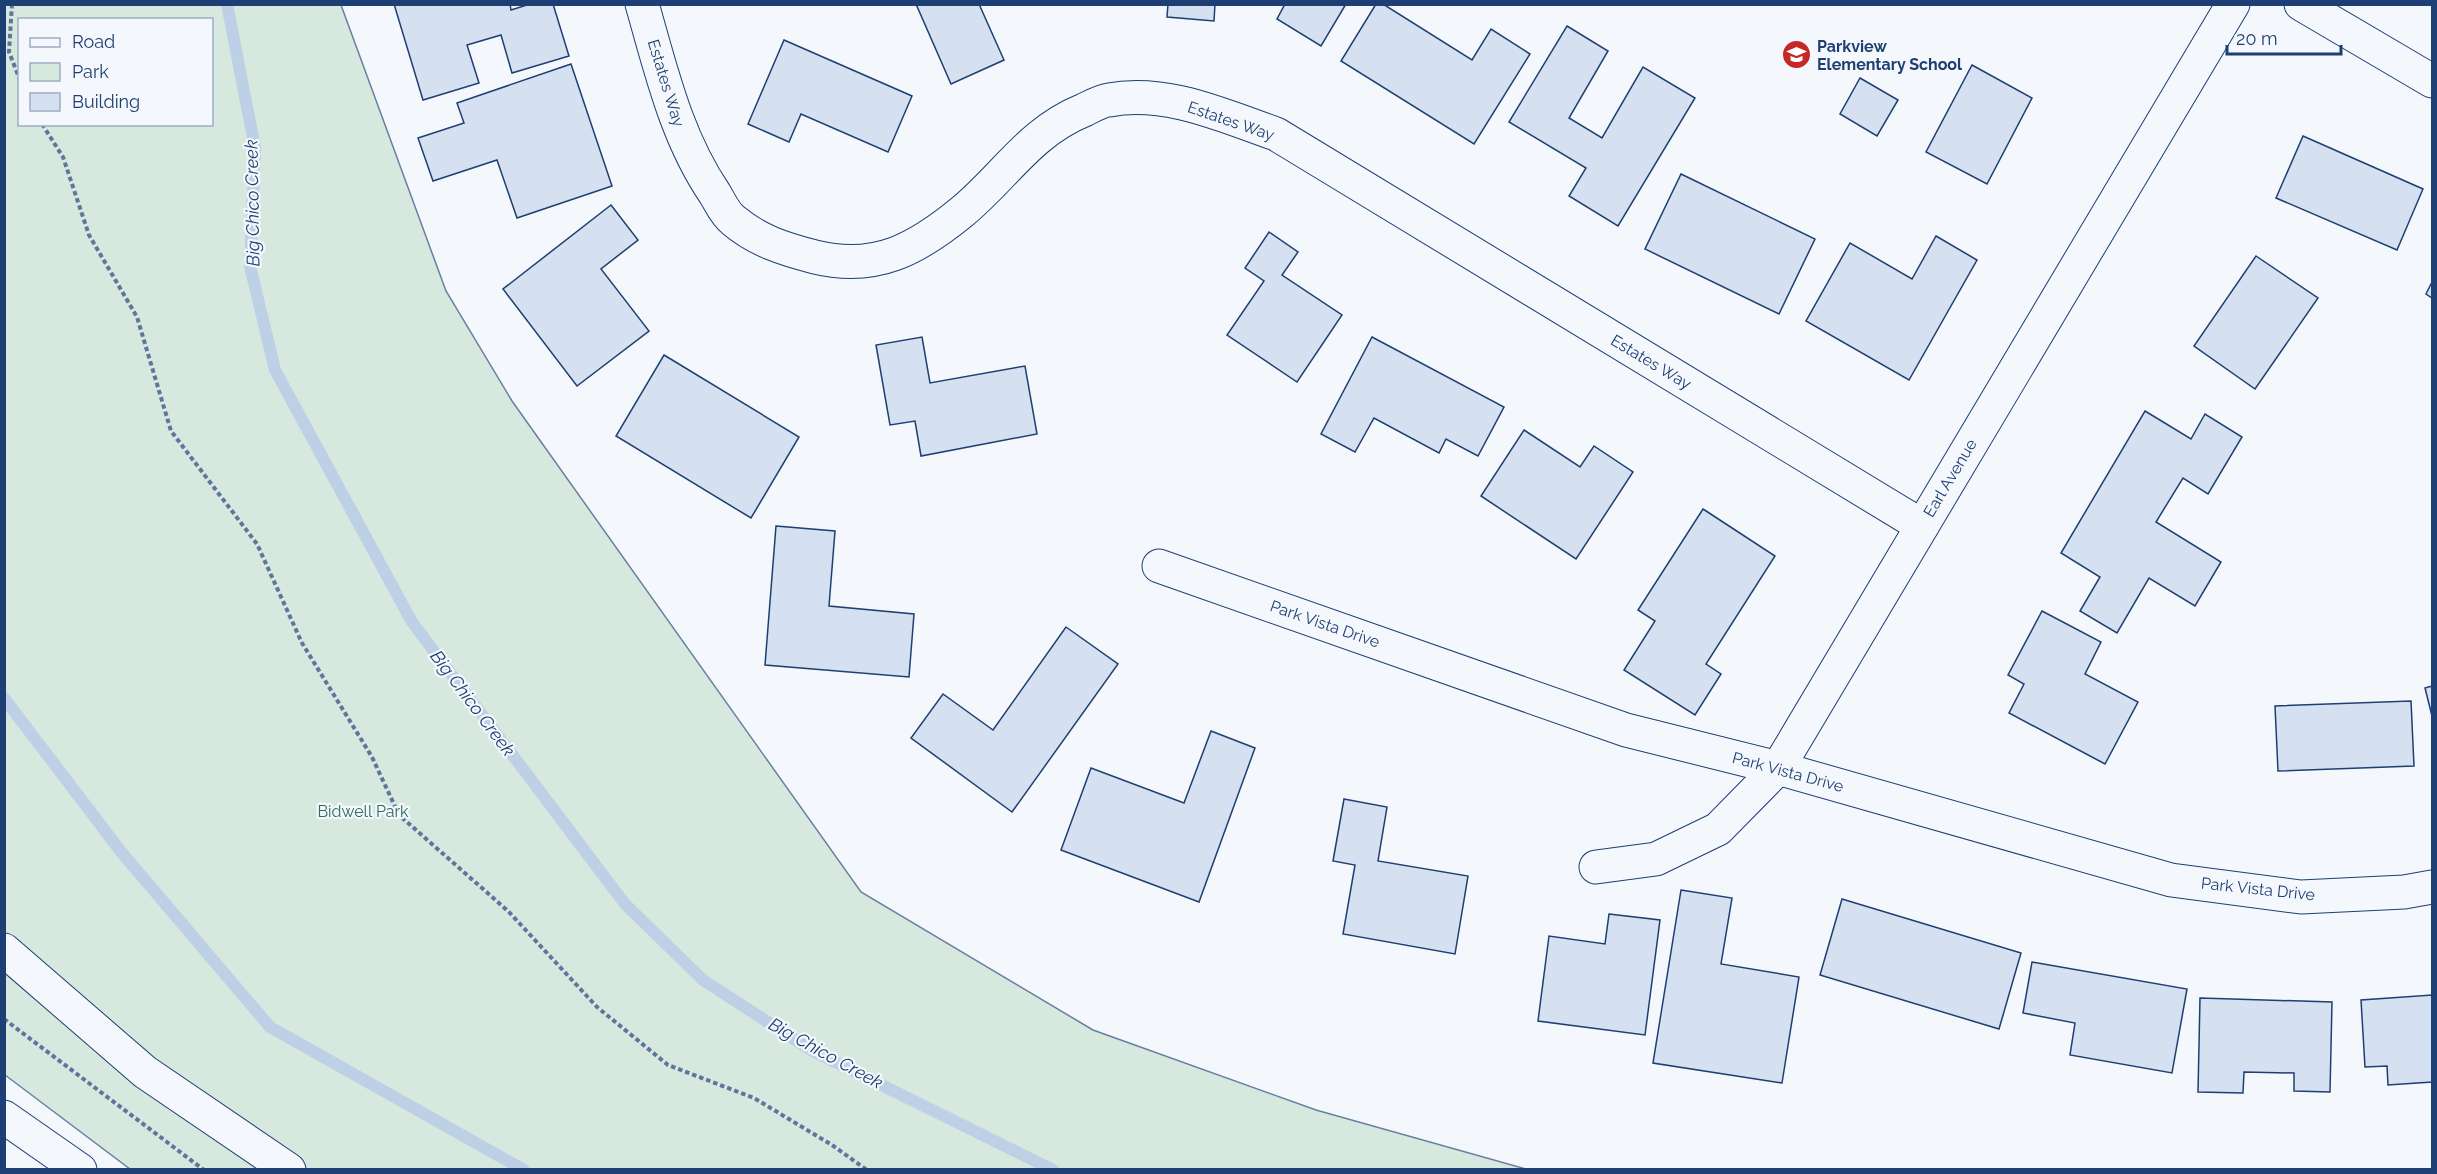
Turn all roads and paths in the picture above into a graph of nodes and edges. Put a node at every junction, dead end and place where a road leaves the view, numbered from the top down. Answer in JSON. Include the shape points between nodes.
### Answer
{"nodes":[{"id":1,"x":12,"y":4,"type":"edge"},
{"id":2,"x":642,"y":4,"type":"edge"},
{"id":3,"x":2233,"y":4,"type":"edge"},
{"id":4,"x":2301,"y":4,"type":"edge"},
{"id":5,"x":18,"y":75,"type":"edge"},
{"id":6,"x":2433,"y":81,"type":"edge"},
{"id":7,"x":43,"y":126,"type":"edge"},
{"id":8,"x":1922,"y":526,"type":"junction"},
{"id":9,"x":1159,"y":566,"type":"dead end"},
{"id":10,"x":1778,"y":768,"type":"junction"},
{"id":11,"x":1596,"y":867,"type":"dead end"},
{"id":12,"x":2433,"y":887,"type":"edge"},
{"id":13,"x":4,"y":950,"type":"edge"},
{"id":14,"x":4,"y":1019,"type":"edge"},
{"id":15,"x":4,"y":1117,"type":"edge"},
{"id":16,"x":80,"y":1170,"type":"edge"},
{"id":17,"x":204,"y":1170,"type":"edge"},
{"id":18,"x":290,"y":1170,"type":"edge"},
{"id":19,"x":867,"y":1170,"type":"edge"}],
"edges":[{"from":1,"to":5,"type":"path","via":[[9,52]]},
{"from":2,"to":8,"type":"street","name":"Estates Way","via":[[677,126],[702,176],[731,219],[775,247],[831,261],[871,261],[915,247],[964,210],[1024,147],[1061,119],[1108,100],[1144,97],[1204,108],[1276,135]]},
{"from":3,"to":8,"type":"street","name":"Earl Avenue"},
{"from":4,"to":6,"type":"street"},
{"from":7,"to":19,"type":"path","via":[[63,157],[89,235],[137,317],[171,431],[257,544],[302,643],[372,757],[399,815],[508,911],[597,1007],[668,1065],[754,1098]]},
{"from":8,"to":10,"type":"street","name":"Earl Avenue"},
{"from":9,"to":10,"type":"street","name":"Park Vista Drive","via":[[1626,730]]},
{"from":10,"to":11,"type":"street","name":"Earl Avenue","via":[[1718,829],[1656,860]]},
{"from":10,"to":12,"type":"street","name":"Park Vista Drive","via":[[2172,880],[2301,897]]},
{"from":13,"to":18,"type":"street","via":[[145,1072]]},
{"from":14,"to":17,"type":"path"},
{"from":15,"to":16,"type":"street"}]}
